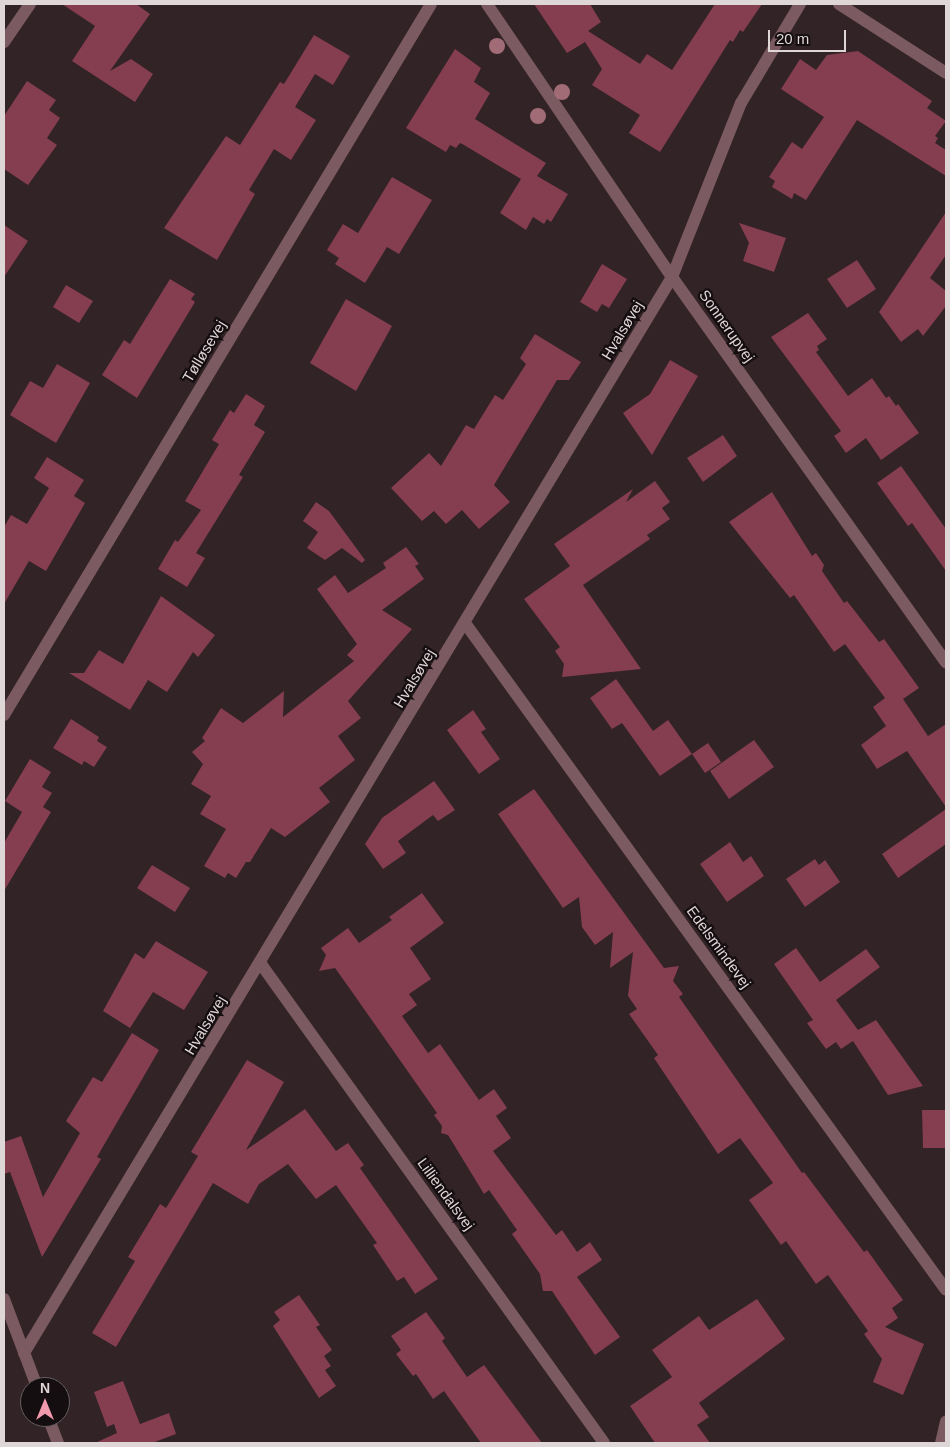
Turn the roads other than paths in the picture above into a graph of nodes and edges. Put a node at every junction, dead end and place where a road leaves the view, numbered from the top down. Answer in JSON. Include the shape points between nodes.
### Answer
{"nodes":[{"id":1,"x":30,"y":4,"type":"edge"},
{"id":2,"x":431,"y":4,"type":"edge"},
{"id":3,"x":487,"y":4,"type":"edge"},
{"id":4,"x":800,"y":4,"type":"edge"},
{"id":5,"x":839,"y":4,"type":"edge"},
{"id":6,"x":4,"y":42,"type":"edge"},
{"id":7,"x":946,"y":73,"type":"edge"},
{"id":8,"x":672,"y":277,"type":"junction"},
{"id":9,"x":465,"y":624,"type":"junction"},
{"id":10,"x":946,"y":662,"type":"edge"},
{"id":11,"x":4,"y":715,"type":"edge"},
{"id":12,"x":261,"y":964,"type":"junction"},
{"id":13,"x":946,"y":1290,"type":"edge"},
{"id":14,"x":4,"y":1299,"type":"edge"},
{"id":15,"x":24,"y":1353,"type":"junction"},
{"id":16,"x":33,"y":1377,"type":"edge"},
{"id":17,"x":946,"y":1422,"type":"edge"},
{"id":18,"x":52,"y":1427,"type":"edge"},
{"id":19,"x":58,"y":1443,"type":"edge"},
{"id":20,"x":604,"y":1443,"type":"edge"},
{"id":21,"x":941,"y":1443,"type":"edge"}],
"edges":[{"from":1,"to":6,"type":"street"},
{"from":2,"to":11,"type":"street","name":"Tølløsevej"},
{"from":3,"to":8,"type":"street","name":"Sonnerupvej"},
{"from":4,"to":8,"type":"street","name":"Hvalsøvej","via":[[741,104]]},
{"from":5,"to":7,"type":"street"},
{"from":8,"to":9,"type":"street","name":"Hvalsøvej"},
{"from":8,"to":10,"type":"street","name":"Sonnerupvej"},
{"from":9,"to":12,"type":"street","name":"Hvalsøvej"},
{"from":9,"to":13,"type":"street","name":"Edelsmindevej"},
{"from":12,"to":15,"type":"street","name":"Hvalsøvej"},
{"from":12,"to":20,"type":"street","name":"Lilliendalsvej"},
{"from":14,"to":15,"type":"street"},
{"from":15,"to":16,"type":"street"},
{"from":17,"to":21,"type":"street"},
{"from":18,"to":19,"type":"street"}]}
